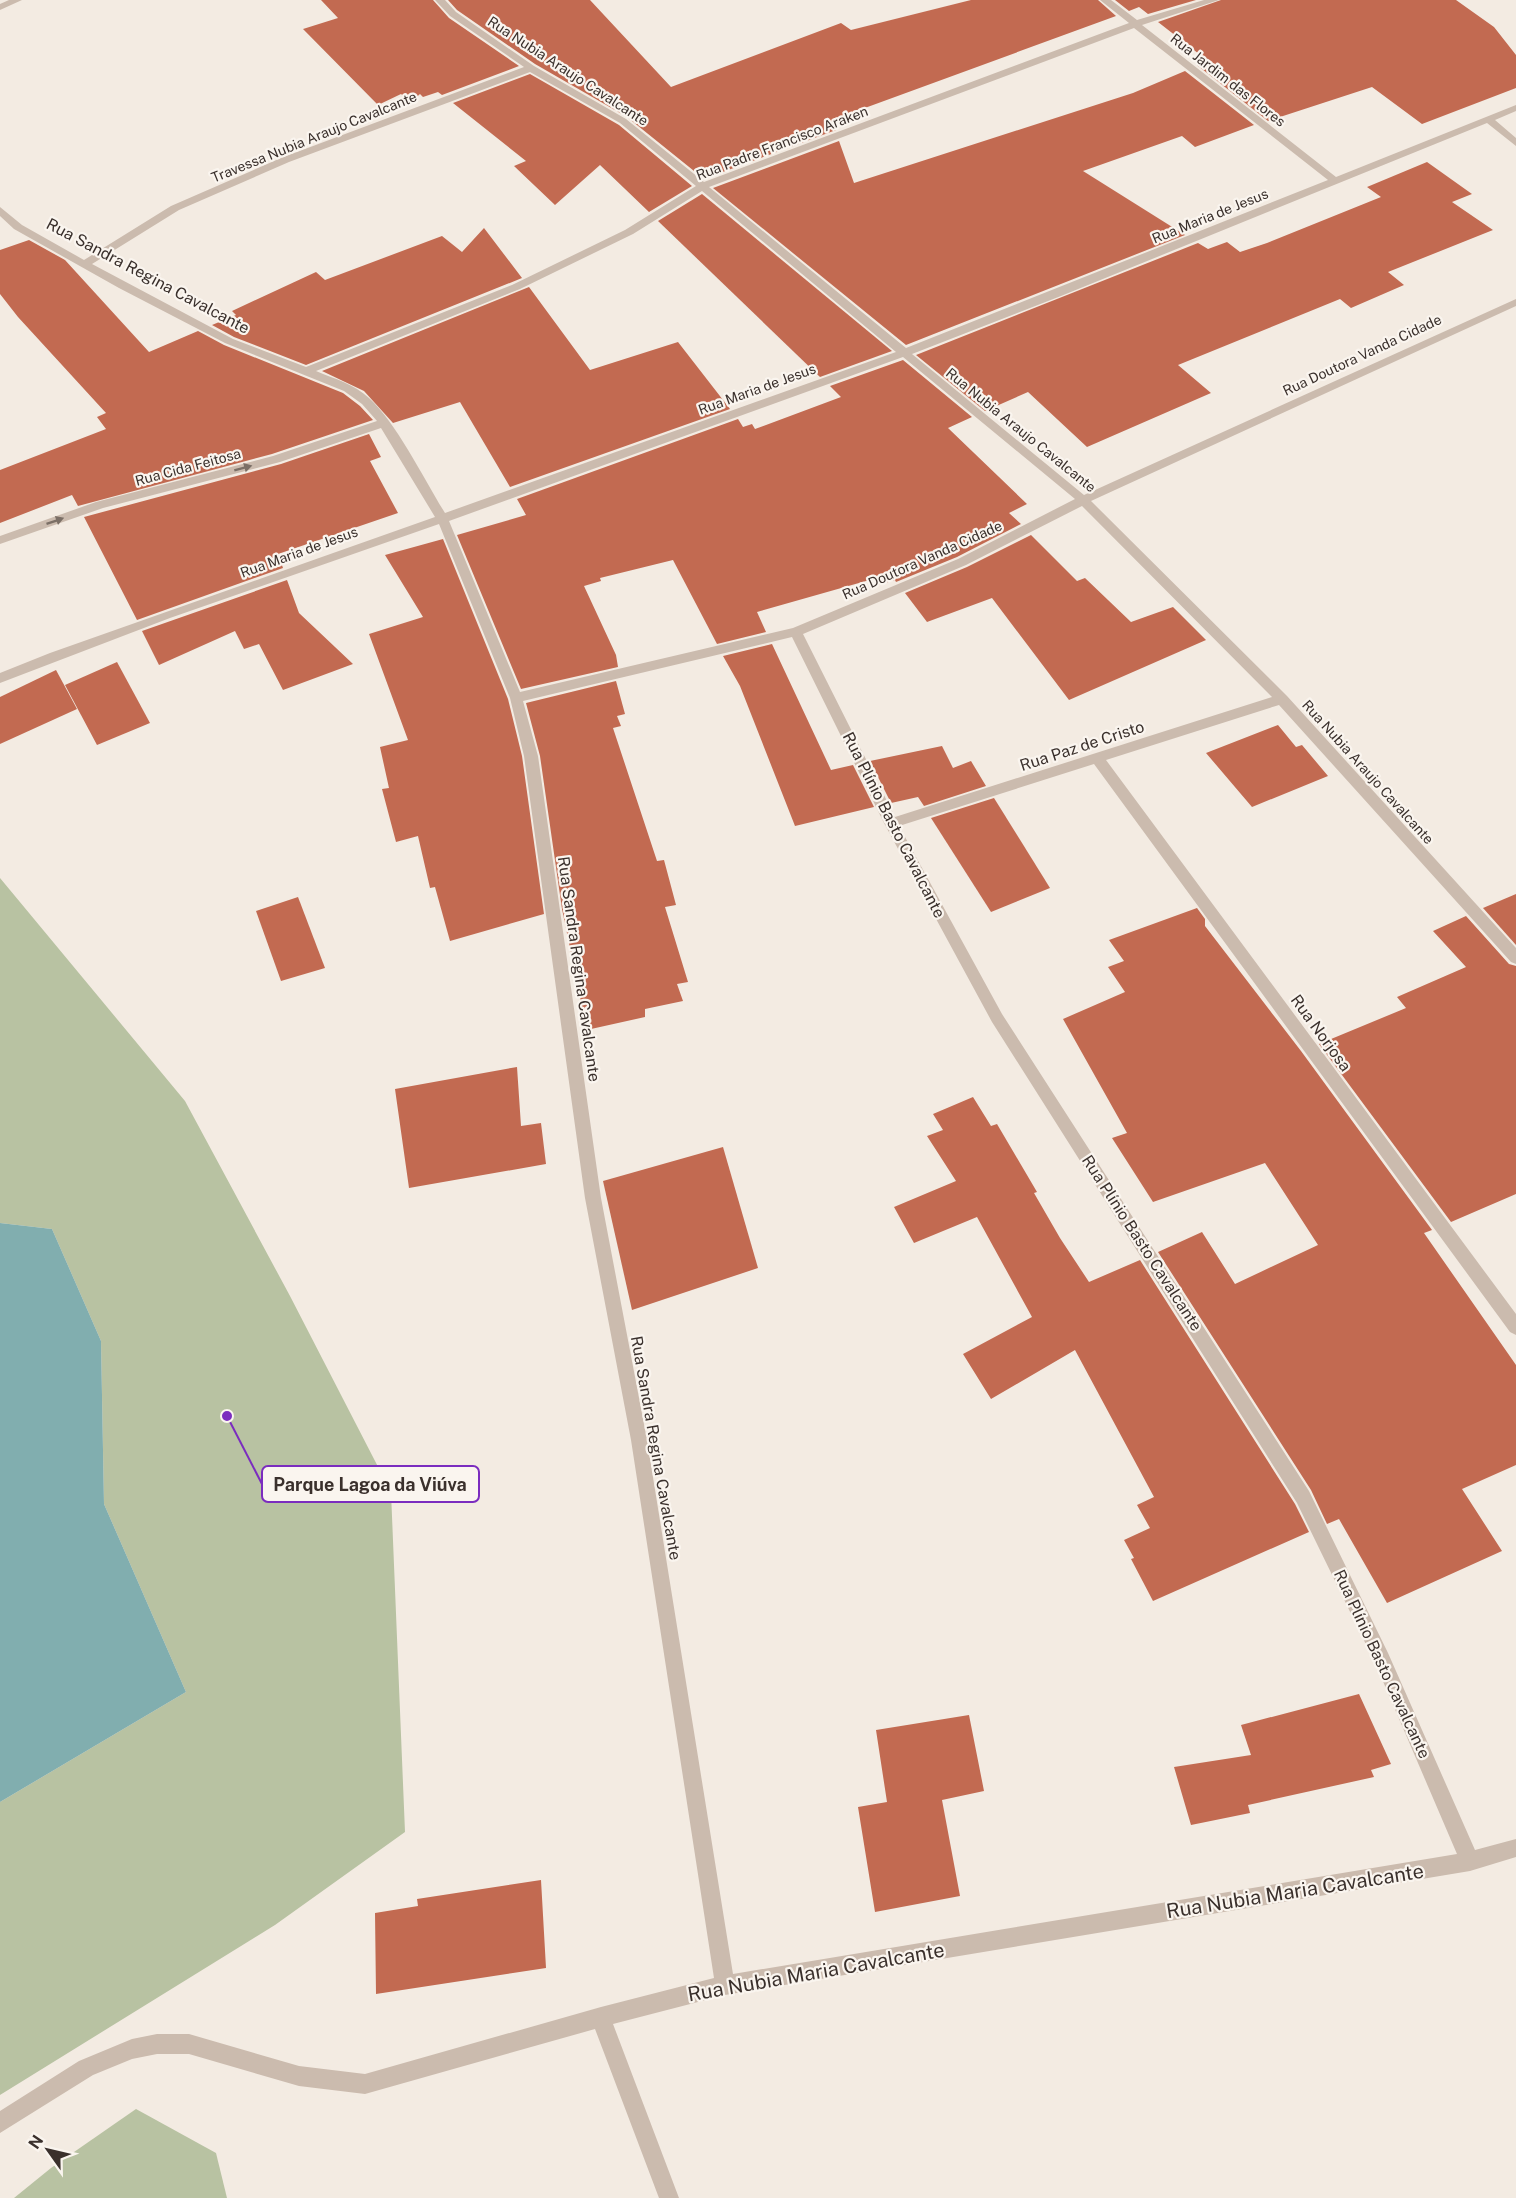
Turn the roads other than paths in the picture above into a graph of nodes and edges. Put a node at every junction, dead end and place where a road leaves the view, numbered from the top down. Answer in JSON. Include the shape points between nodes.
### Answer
{"nodes":[{"id":1,"x":17,"y":0,"type":"edge"},
{"id":2,"x":440,"y":0,"type":"edge"},
{"id":3,"x":1106,"y":0,"type":"edge"},
{"id":4,"x":1214,"y":0,"type":"edge"},
{"id":5,"x":0,"y":7,"type":"edge"},
{"id":6,"x":1135,"y":24,"type":"junction"},
{"id":7,"x":531,"y":68,"type":"junction"},
{"id":8,"x":1516,"y":108,"type":"edge"},
{"id":9,"x":1488,"y":119,"type":"junction"},
{"id":10,"x":1516,"y":143,"type":"edge"},
{"id":11,"x":1334,"y":180,"type":"junction"},
{"id":12,"x":703,"y":186,"type":"junction"},
{"id":13,"x":0,"y":210,"type":"edge"},
{"id":14,"x":18,"y":227,"type":"junction"},
{"id":15,"x":0,"y":229,"type":"edge"},
{"id":16,"x":84,"y":264,"type":"junction"},
{"id":17,"x":1516,"y":302,"type":"edge"},
{"id":18,"x":904,"y":353,"type":"junction"},
{"id":19,"x":307,"y":371,"type":"junction"},
{"id":20,"x":384,"y":423,"type":"junction"},
{"id":21,"x":1083,"y":500,"type":"junction"},
{"id":22,"x":442,"y":518,"type":"junction"},
{"id":23,"x":0,"y":540,"type":"edge"},
{"id":24,"x":796,"y":632,"type":"junction"},
{"id":25,"x":0,"y":678,"type":"edge"},
{"id":26,"x":516,"y":699,"type":"junction"},
{"id":27,"x":1282,"y":699,"type":"junction"},
{"id":28,"x":1098,"y":759,"type":"junction"},
{"id":29,"x":891,"y":823,"type":"junction"},
{"id":30,"x":1516,"y":958,"type":"edge"},
{"id":31,"x":1516,"y":1327,"type":"edge"},
{"id":32,"x":1516,"y":1848,"type":"edge"},
{"id":33,"x":1470,"y":1862,"type":"junction"},
{"id":34,"x":725,"y":1985,"type":"junction"},
{"id":35,"x":601,"y":2017,"type":"junction"},
{"id":36,"x":0,"y":2123,"type":"edge"},
{"id":37,"x":669,"y":2198,"type":"edge"}],
"edges":[{"from":1,"to":5,"type":"street"},
{"from":2,"to":7,"type":"street","name":"Rua Nubia Araujo Cavalcante","via":[[453,14]]},
{"from":3,"to":6,"type":"street","name":"Rua Jardim das Flores"},
{"from":4,"to":6,"type":"street","name":"Rua Padre Francisco Araken"},
{"from":6,"to":11,"type":"street","name":"Rua Jardim das Flores"},
{"from":6,"to":12,"type":"street","name":"Rua Padre Francisco Araken"},
{"from":7,"to":12,"type":"street","name":"Rua Nubia Araujo Cavalcante","via":[[623,122]]},
{"from":7,"to":16,"type":"street","name":"Travessa Nubia Araujo Cavalcante","via":[[275,164],[175,208]]},
{"from":8,"to":9,"type":"street","name":"Rua Maria de Jesus"},
{"from":9,"to":10,"type":"street"},
{"from":9,"to":11,"type":"street","name":"Rua Maria de Jesus"},
{"from":11,"to":18,"type":"street","name":"Rua Maria de Jesus"},
{"from":12,"to":18,"type":"street","name":"Rua Nubia Araujo Cavalcante"},
{"from":12,"to":19,"type":"street","name":"Rua Padre Francisco Araken","via":[[629,232],[516,287]]},
{"from":13,"to":14,"type":"street","name":"Rua Sandra Regina Cavalcante"},
{"from":14,"to":15,"type":"street"},
{"from":14,"to":16,"type":"street","name":"Rua Sandra Regina Cavalcante"},
{"from":16,"to":19,"type":"street","name":"Rua Sandra Regina Cavalcante","via":[[228,341]]},
{"from":17,"to":21,"type":"street","name":"Rua Doutora Vanda Cidade"},
{"from":18,"to":21,"type":"street","name":"Rua Nubia Araujo Cavalcante"},
{"from":18,"to":22,"type":"street","name":"Rua Maria de Jesus"},
{"from":19,"to":20,"type":"street","name":"Rua Sandra Regina Cavalcante","via":[[348,388],[366,401]]},
{"from":20,"to":22,"type":"street","name":"Rua Sandra Regina Cavalcante"},
{"from":23,"to":20,"type":"street","name":"Rua Cida Feitosa","one_way":true,"via":[[100,505],[276,459]]},
{"from":21,"to":24,"type":"street","name":"Rua Doutora Vanda Cidade","via":[[962,562]]},
{"from":21,"to":27,"type":"street","name":"Rua Nubia Araujo Cavalcante"},
{"from":22,"to":25,"type":"street","name":"Rua Maria de Jesus"},
{"from":22,"to":26,"type":"street","name":"Rua Sandra Regina Cavalcante"},
{"from":24,"to":26,"type":"street","name":"Rua Doutora Vanda Cidade"},
{"from":24,"to":29,"type":"street","name":"Rua Plínio Basto Cavalcante"},
{"from":26,"to":34,"type":"street","name":"Rua Sandra Regina Cavalcante","via":[[531,756],[592,1198],[639,1440]]},
{"from":27,"to":28,"type":"street","name":"Rua Paz de Cristo"},
{"from":27,"to":30,"type":"street","name":"Rua Nubia Araujo Cavalcante"},
{"from":28,"to":29,"type":"street","name":"Rua Paz de Cristo"},
{"from":28,"to":31,"type":"street","name":"Rua Norjosa"},
{"from":29,"to":33,"type":"street","name":"Rua Plínio Basto Cavalcante","via":[[997,1018],[1303,1497],[1382,1659]]},
{"from":32,"to":33,"type":"street","name":"Rua Nubia Maria Cavalcante"},
{"from":33,"to":34,"type":"street","name":"Rua Nubia Maria Cavalcante"},
{"from":34,"to":35,"type":"street","name":"Rua Nubia Maria Cavalcante"},
{"from":35,"to":36,"type":"street","name":"Rua Nubia Maria Cavalcante","via":[[365,2084],[334,2084],[183,2043],[130,2048],[70,2076]]},
{"from":35,"to":37,"type":"street"}]}
